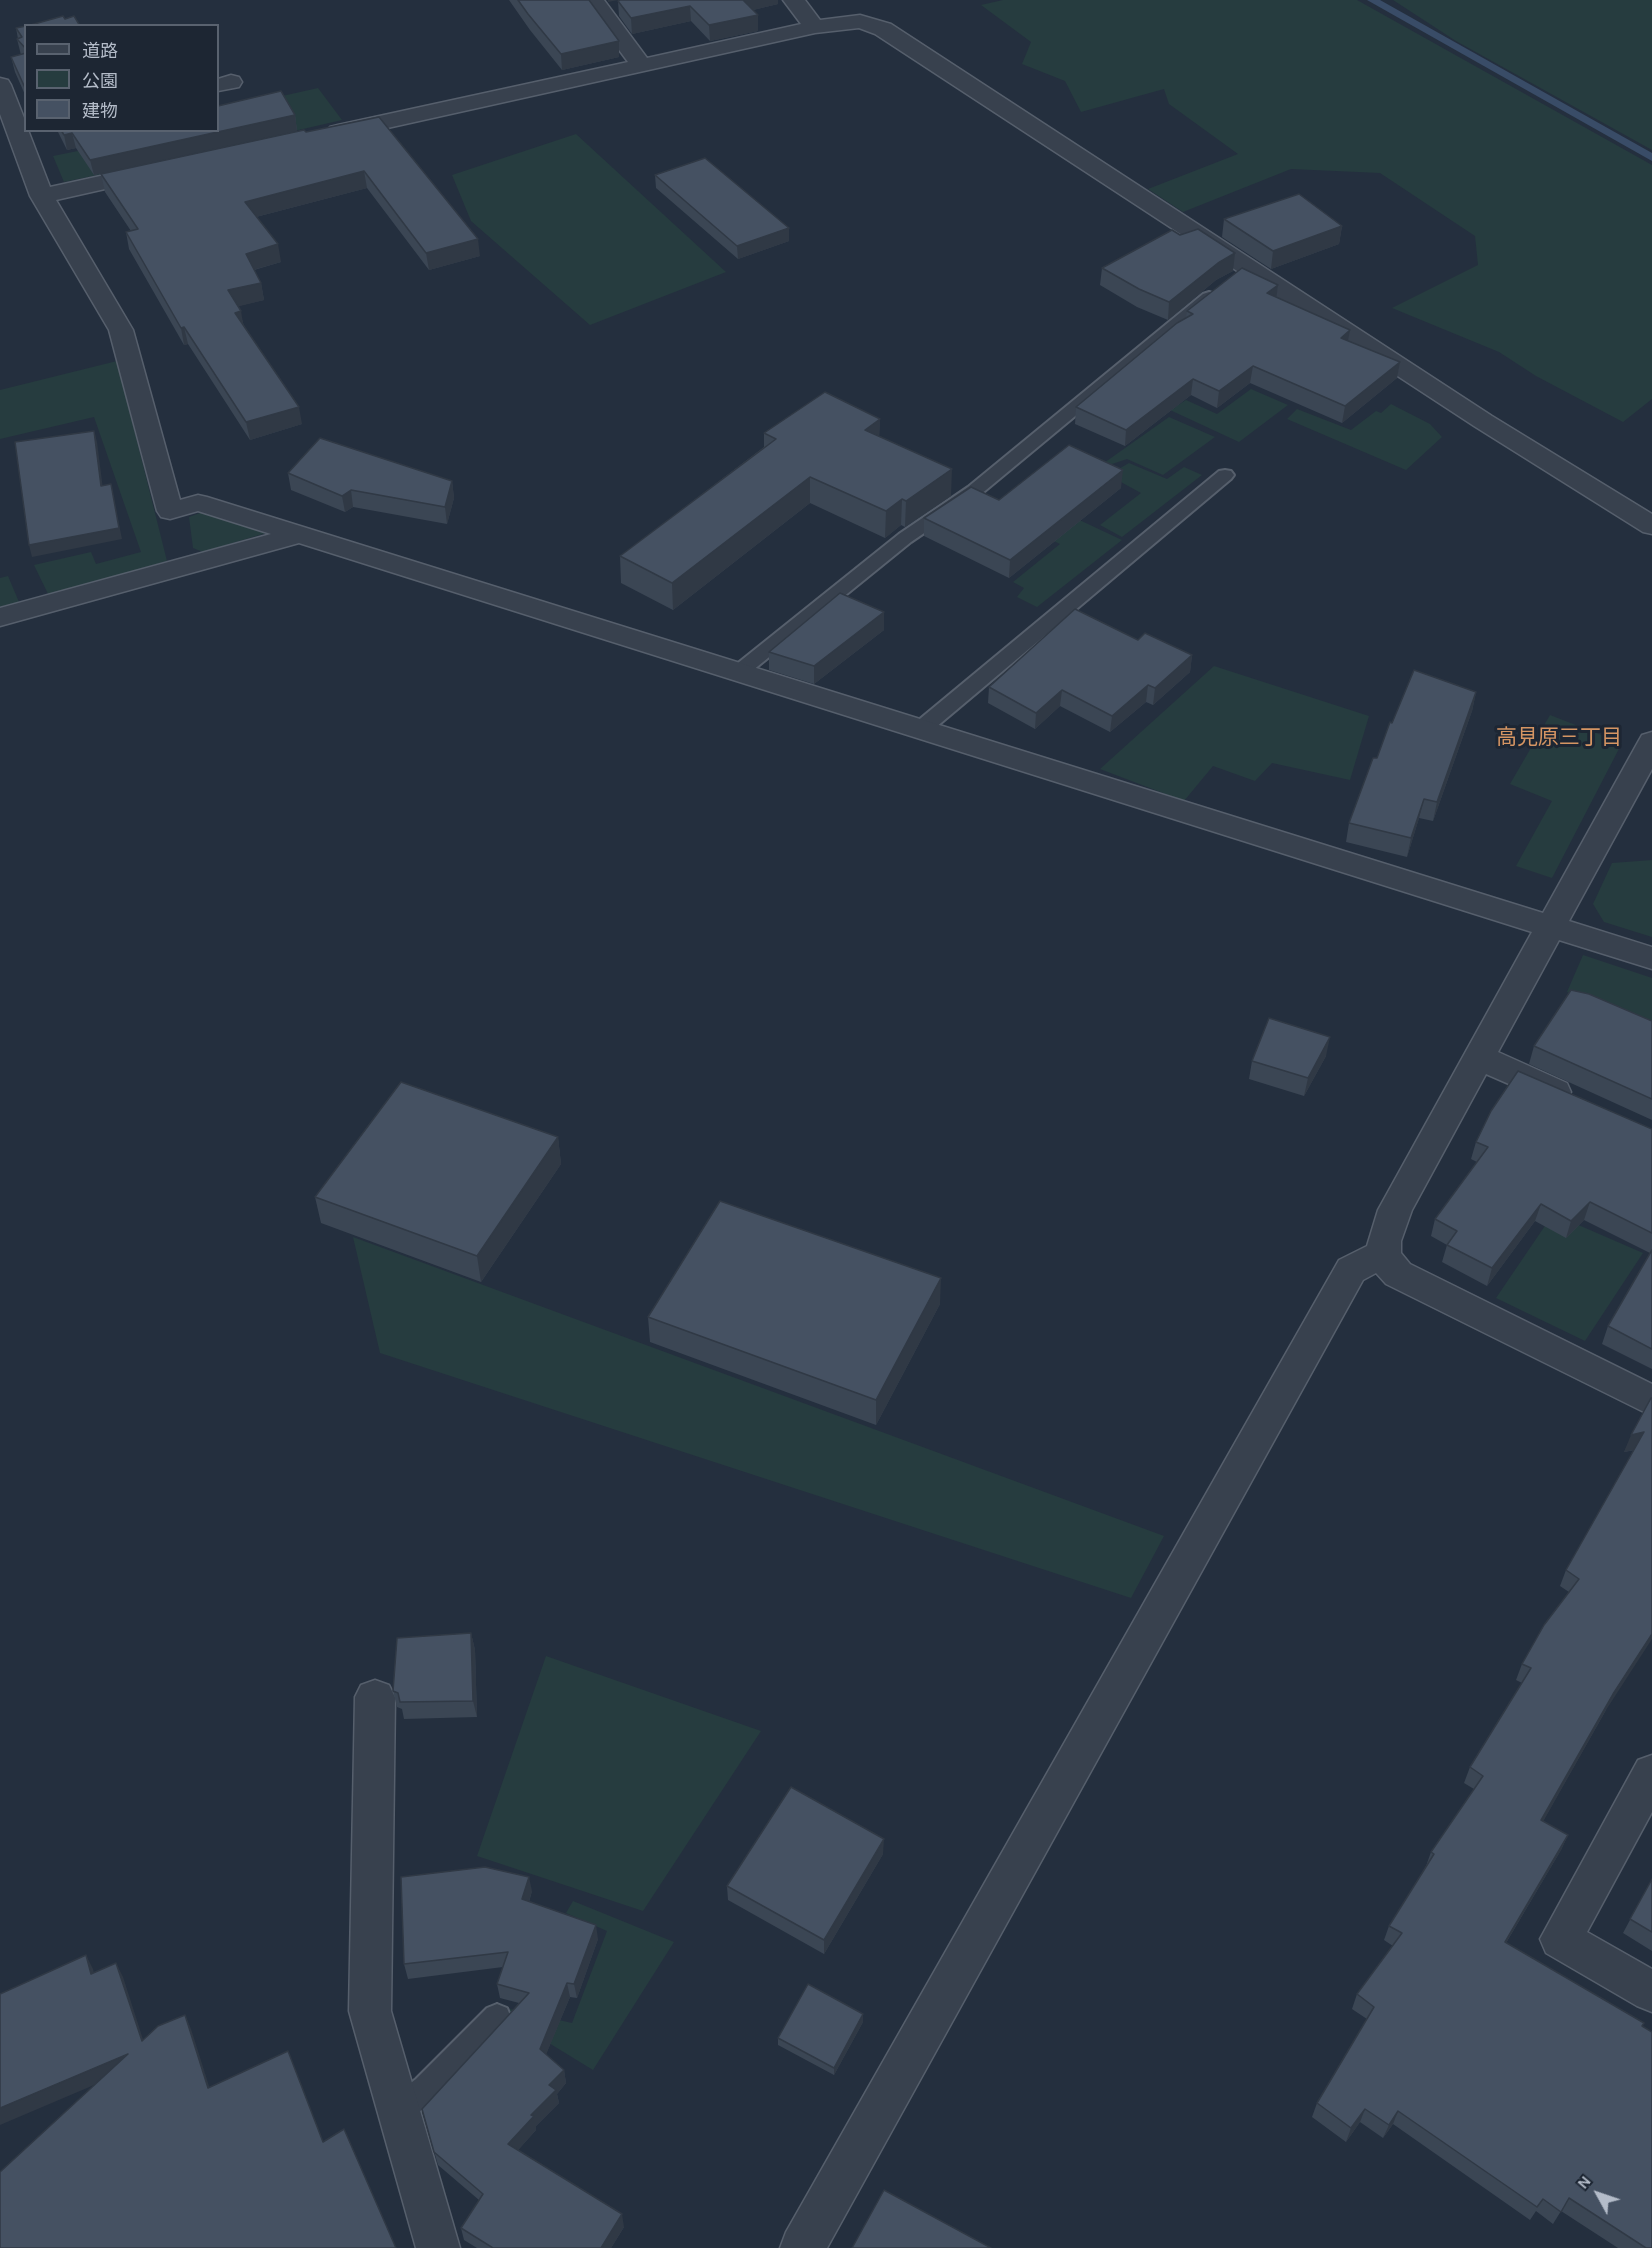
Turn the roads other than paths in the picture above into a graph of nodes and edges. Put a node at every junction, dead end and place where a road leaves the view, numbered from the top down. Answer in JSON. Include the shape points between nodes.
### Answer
{"nodes":[{"id":1,"x":794,"y":0,"type":"edge"},
{"id":2,"x":597,"y":6,"type":"edge"},
{"id":3,"x":624,"y":7,"type":"edge"},
{"id":4,"x":815,"y":27,"type":"junction"},
{"id":5,"x":641,"y":65,"type":"junction"},
{"id":6,"x":0,"y":85,"type":"edge"},
{"id":7,"x":21,"y":126,"type":"edge"},
{"id":8,"x":319,"y":136,"type":"edge"},
{"id":9,"x":169,"y":169,"type":"edge"},
{"id":10,"x":42,"y":196,"type":"junction"},
{"id":11,"x":1235,"y":278,"type":"junction"},
{"id":12,"x":1225,"y":475,"type":"dead end"},
{"id":13,"x":1652,"y":526,"type":"edge"},
{"id":14,"x":299,"y":535,"type":"junction"},
{"id":15,"x":0,"y":617,"type":"edge"},
{"id":16,"x":740,"y":671,"type":"junction"},
{"id":17,"x":922,"y":728,"type":"junction"},
{"id":18,"x":1652,"y":742,"type":"edge"},
{"id":19,"x":1550,"y":926,"type":"junction"},
{"id":20,"x":1652,"y":958,"type":"edge"},
{"id":21,"x":1480,"y":1058,"type":"junction"},
{"id":22,"x":1577,"y":1101,"type":"edge"},
{"id":23,"x":1384,"y":1252,"type":"junction"},
{"id":24,"x":1652,"y":1401,"type":"edge"},
{"id":25,"x":375,"y":1697,"type":"dead end"},
{"id":26,"x":1652,"y":1773,"type":"edge"},
{"id":27,"x":1652,"y":1992,"type":"edge"},
{"id":28,"x":497,"y":2018,"type":"dead end"},
{"id":29,"x":397,"y":2111,"type":"junction"},
{"id":30,"x":438,"y":2248,"type":"edge"},
{"id":31,"x":802,"y":2248,"type":"edge"}],
"edges":[{"from":1,"to":4,"type":"street"},
{"from":2,"to":3,"type":"street"},
{"from":2,"to":5,"type":"street"},
{"from":4,"to":5,"type":"street"},
{"from":4,"to":11,"type":"street","via":[[860,21],[883,29]]},
{"from":5,"to":8,"type":"street"},
{"from":6,"to":7,"type":"street"},
{"from":7,"to":10,"type":"street"},
{"from":9,"to":10,"type":"street"},
{"from":10,"to":14,"type":"street","via":[[122,330],[170,511],[198,503]]},
{"from":11,"to":13,"type":"street","via":[[1493,427]]},
{"from":11,"to":16,"type":"lane","via":[[974,491],[905,538]]},
{"from":12,"to":17,"type":"lane"},
{"from":14,"to":15,"type":"street"},
{"from":14,"to":16,"type":"street"},
{"from":16,"to":17,"type":"street"},
{"from":17,"to":19,"type":"street"},
{"from":18,"to":19,"type":"street"},
{"from":19,"to":20,"type":"street"},
{"from":19,"to":21,"type":"street"},
{"from":21,"to":22,"type":"street"},
{"from":21,"to":23,"type":"street","via":[[1395,1210]]},
{"from":23,"to":24,"type":"street","via":[[1389,1266],[1398,1274]]},
{"from":23,"to":31,"type":"street","via":[[1351,1270]]},
{"from":25,"to":29,"type":"street","via":[[370,2012]]},
{"from":26,"to":27,"type":"street","via":[[1561,1939]]},
{"from":28,"to":29,"type":"lane","via":[[426,2089]]},
{"from":29,"to":30,"type":"street"}]}
